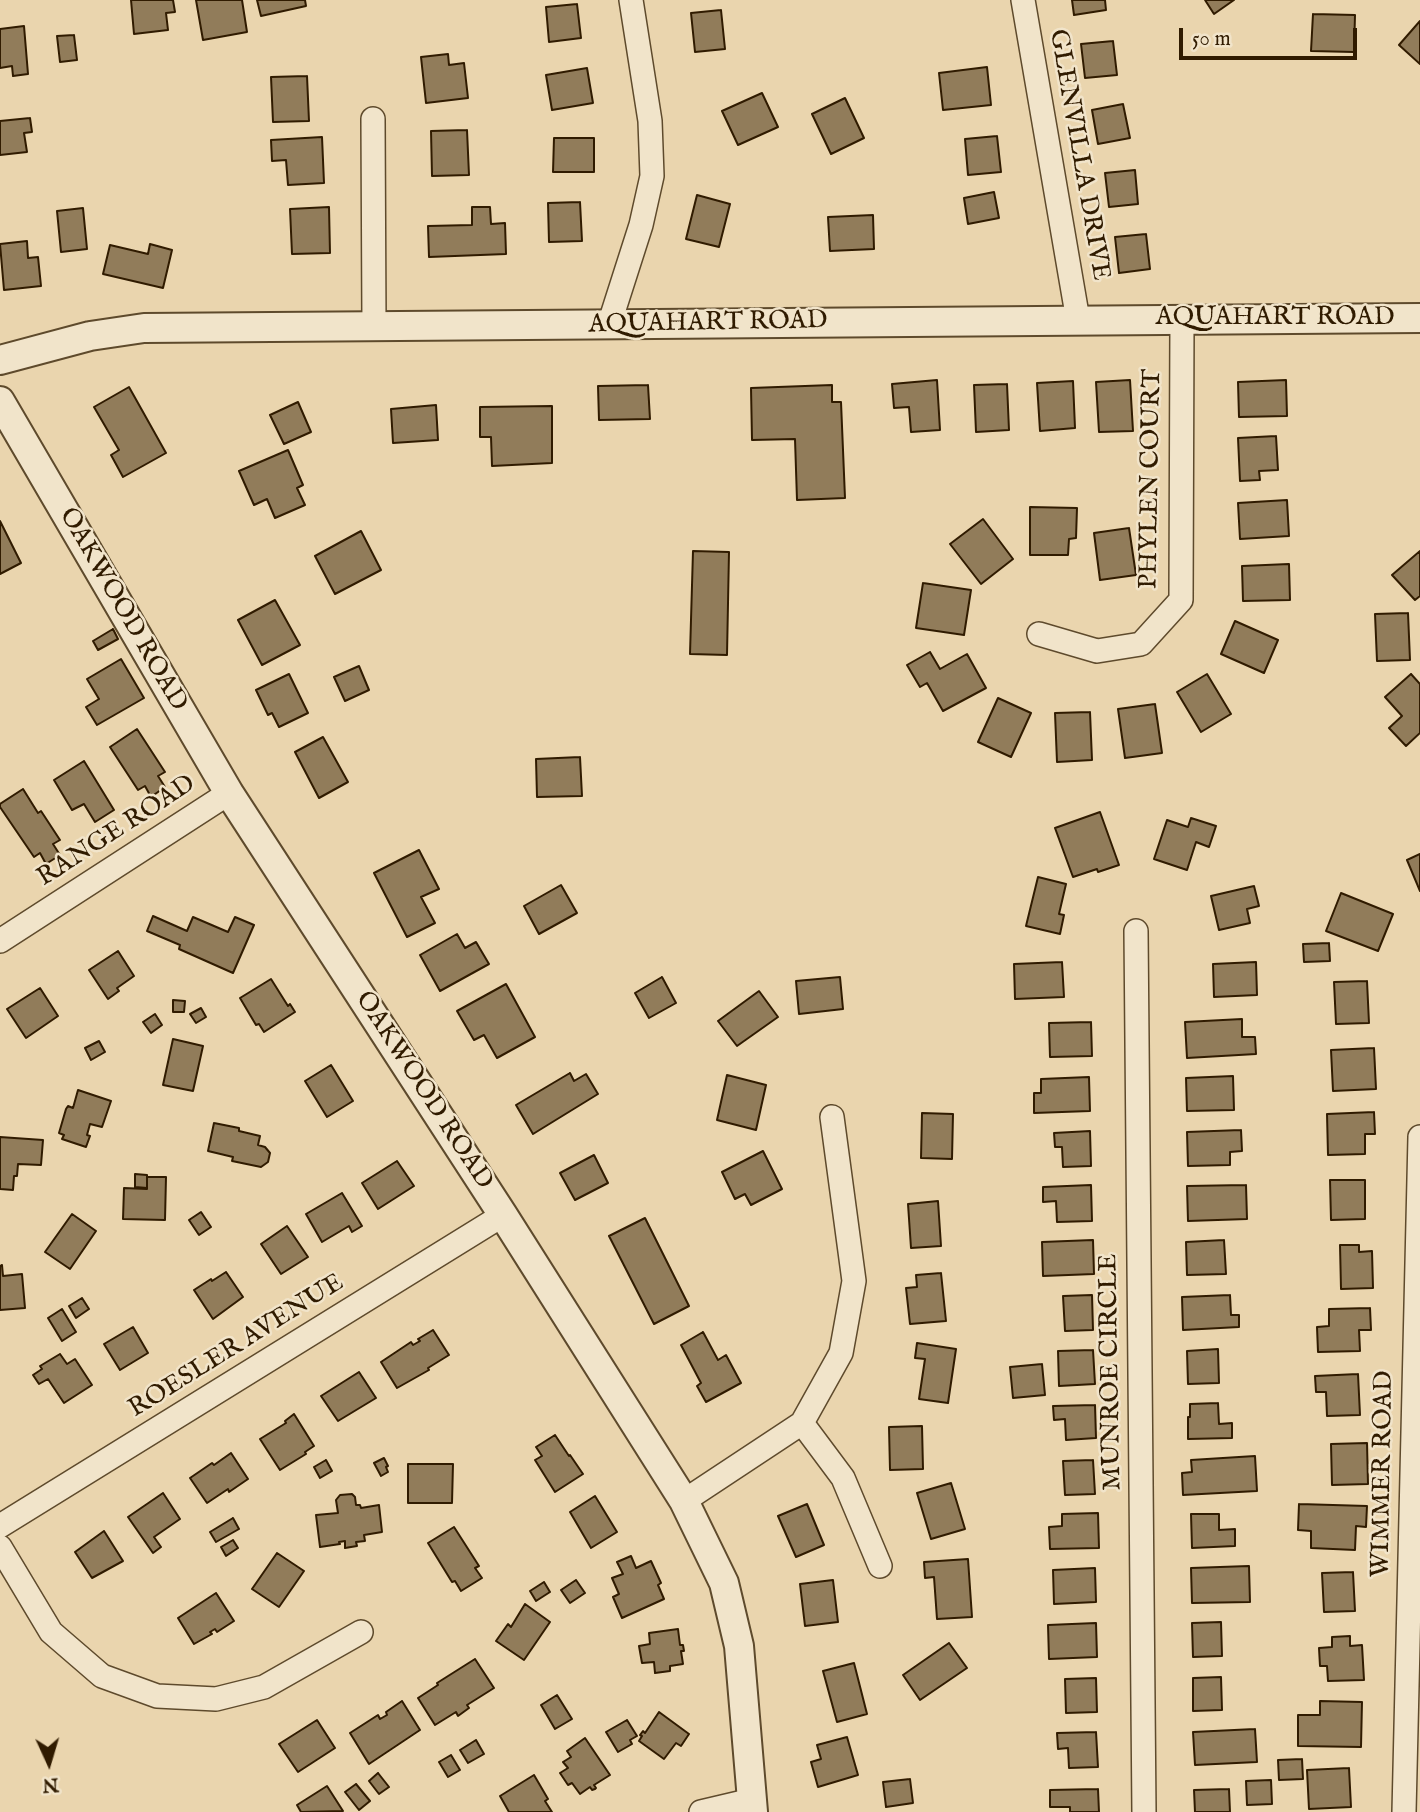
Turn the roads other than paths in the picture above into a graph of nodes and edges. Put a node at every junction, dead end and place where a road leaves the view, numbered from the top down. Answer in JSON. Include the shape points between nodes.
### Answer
{"nodes":[{"id":1,"x":631,"y":0,"type":"edge"},
{"id":2,"x":1023,"y":0,"type":"edge"},
{"id":3,"x":373,"y":119,"type":"dead end"},
{"id":4,"x":1420,"y":318,"type":"edge"},
{"id":5,"x":1078,"y":320,"type":"junction"},
{"id":6,"x":1182,"y":320,"type":"junction"},
{"id":7,"x":374,"y":326,"type":"junction"},
{"id":8,"x":609,"y":326,"type":"junction"},
{"id":9,"x":0,"y":360,"type":"edge"},
{"id":10,"x":0,"y":401,"type":"edge"},
{"id":11,"x":1039,"y":634,"type":"dead end"},
{"id":12,"x":229,"y":793,"type":"junction"},
{"id":13,"x":1136,"y":931,"type":"dead end"},
{"id":14,"x":0,"y":941,"type":"edge"},
{"id":15,"x":832,"y":1117,"type":"dead end"},
{"id":16,"x":1420,"y":1137,"type":"edge"},
{"id":17,"x":503,"y":1215,"type":"junction"},
{"id":18,"x":802,"y":1423,"type":"junction"},
{"id":19,"x":684,"y":1501,"type":"junction"},
{"id":20,"x":0,"y":1526,"type":"edge"},
{"id":21,"x":0,"y":1547,"type":"edge"},
{"id":22,"x":880,"y":1566,"type":"dead end"},
{"id":23,"x":360,"y":1632,"type":"dead end"},
{"id":24,"x":753,"y":1806,"type":"edge"},
{"id":25,"x":701,"y":1812,"type":"edge"},
{"id":26,"x":1144,"y":1812,"type":"edge"},
{"id":27,"x":1405,"y":1812,"type":"edge"}],
"edges":[{"from":1,"to":8,"type":"street","via":[[650,121],[652,176]]},
{"from":2,"to":5,"type":"street","name":"GLENVILLA DRIVE"},
{"from":3,"to":7,"type":"street"},
{"from":4,"to":6,"type":"street","name":"AQUAHART ROAD"},
{"from":5,"to":6,"type":"street","name":"AQUAHART ROAD"},
{"from":5,"to":8,"type":"street","name":"AQUAHART ROAD"},
{"from":6,"to":11,"type":"street","name":"PHYLEN COURT","via":[[1181,600],[1141,644],[1097,651]]},
{"from":7,"to":8,"type":"street","name":"AQUAHART ROAD"},
{"from":7,"to":9,"type":"street","name":"AQUAHART ROAD","via":[[144,328],[90,336]]},
{"from":10,"to":12,"type":"street","name":"OAKWOOD ROAD"},
{"from":12,"to":14,"type":"street","name":"RANGE ROAD"},
{"from":12,"to":17,"type":"street","name":"OAKWOOD ROAD"},
{"from":13,"to":26,"type":"street","name":"MUNROE CIRCLE"},
{"from":15,"to":18,"type":"street","via":[[854,1281],[841,1353]]},
{"from":16,"to":27,"type":"street","name":"WIMMER ROAD"},
{"from":17,"to":19,"type":"street","name":"OAKWOOD ROAD"},
{"from":17,"to":20,"type":"street","name":"ROESLER AVENUE"},
{"from":18,"to":19,"type":"street"},
{"from":18,"to":22,"type":"street","via":[[843,1478]]},
{"from":19,"to":24,"type":"street","name":"OAKWOOD ROAD","via":[[724,1583],[739,1646]]},
{"from":21,"to":23,"type":"street","via":[[51,1632],[102,1676],[157,1696],[216,1699],[264,1687]]},
{"from":24,"to":25,"type":"street"}]}
